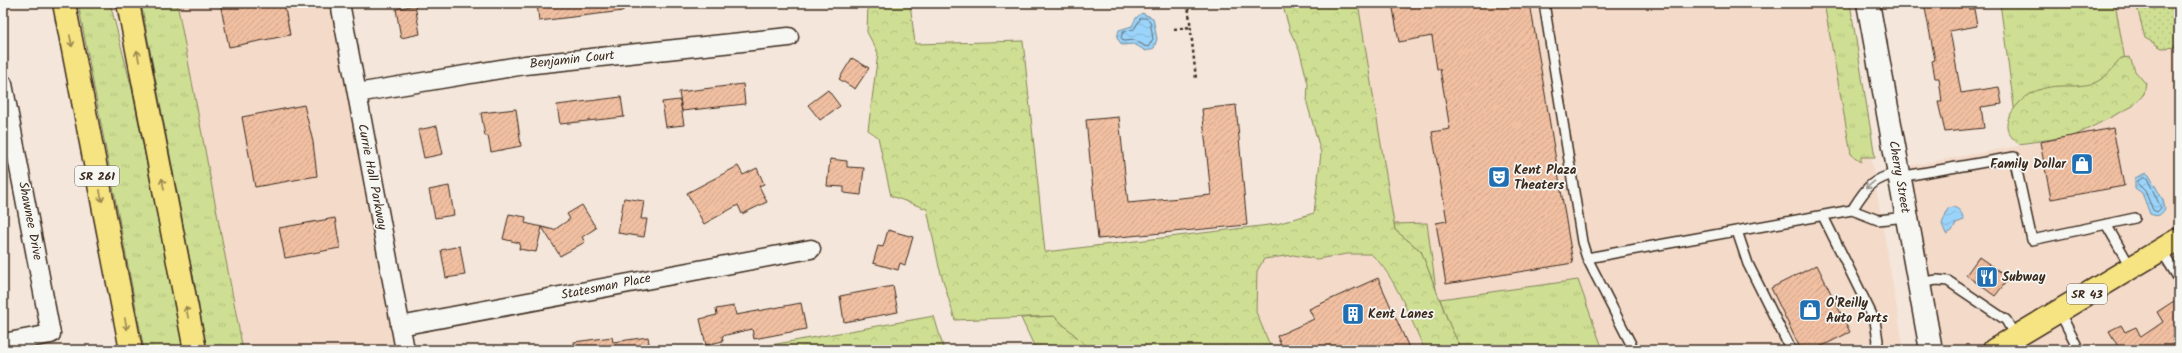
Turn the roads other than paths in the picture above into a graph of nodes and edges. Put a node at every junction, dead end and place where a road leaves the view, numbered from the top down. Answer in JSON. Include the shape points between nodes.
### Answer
{"nodes":[{"id":1,"x":64,"y":3,"type":"edge"},
{"id":2,"x":128,"y":3,"type":"edge"},
{"id":3,"x":340,"y":3,"type":"edge"},
{"id":4,"x":1544,"y":3,"type":"edge"},
{"id":5,"x":1868,"y":3,"type":"edge"},
{"id":6,"x":789,"y":37,"type":"dead end"},
{"id":7,"x":3,"y":84,"type":"edge"},
{"id":8,"x":357,"y":93,"type":"junction"},
{"id":9,"x":1898,"y":175,"type":"junction"},
{"id":10,"x":1852,"y":210,"type":"junction"},
{"id":11,"x":1823,"y":216,"type":"junction"},
{"id":12,"x":1906,"y":217,"type":"junction"},
{"id":13,"x":2135,"y":218,"type":"dead end"},
{"id":14,"x":2106,"y":224,"type":"junction"},
{"id":15,"x":1737,"y":231,"type":"junction"},
{"id":16,"x":2170,"y":244,"type":"edge"},
{"id":17,"x":811,"y":249,"type":"dead end"},
{"id":18,"x":1587,"y":258,"type":"junction"},
{"id":19,"x":2131,"y":268,"type":"junction"},
{"id":20,"x":2179,"y":280,"type":"edge"},
{"id":21,"x":1918,"y":283,"type":"junction"},
{"id":22,"x":2059,"y":311,"type":"junction"},
{"id":23,"x":400,"y":326,"type":"junction"},
{"id":24,"x":3,"y":343,"type":"edge"},
{"id":25,"x":2020,"y":343,"type":"edge"},
{"id":26,"x":2077,"y":349,"type":"edge"},
{"id":27,"x":131,"y":350,"type":"edge"},
{"id":28,"x":194,"y":350,"type":"edge"},
{"id":29,"x":405,"y":350,"type":"edge"},
{"id":30,"x":1634,"y":350,"type":"edge"},
{"id":31,"x":1791,"y":350,"type":"edge"},
{"id":32,"x":1875,"y":350,"type":"edge"},
{"id":33,"x":1931,"y":350,"type":"edge"},
{"id":34,"x":1994,"y":350,"type":"edge"}],
"edges":[{"from":1,"to":27,"type":"main road","number":"SR 261","one_way":true},
{"from":28,"to":2,"type":"main road","one_way":true},
{"from":3,"to":8,"type":"street","name":"Currie Hall Parkway"},
{"from":4,"to":18,"type":"lane","via":[[1579,228]]},
{"from":5,"to":9,"type":"street","name":"Cherry Street"},
{"from":6,"to":8,"type":"street","name":"Benjamin Court","via":[[525,65]]},
{"from":7,"to":24,"type":"street","name":"Shawnee Drive","via":[[51,334]]},
{"from":8,"to":23,"type":"street","name":"Currie Hall Parkway"},
{"from":9,"to":10,"type":"lane","one_way":true,"via":[[1880,177],[1866,188]]},
{"from":9,"to":12,"type":"street","name":"Cherry Street"},
{"from":9,"to":14,"type":"lane","via":[[2014,157],[2032,240]]},
{"from":10,"to":11,"type":"lane"},
{"from":10,"to":12,"type":"lane","via":[[1878,220]]},
{"from":11,"to":15,"type":"lane"},
{"from":11,"to":32,"type":"lane","via":[[1875,321],[1878,341]]},
{"from":12,"to":21,"type":"street","name":"Cherry Street"},
{"from":13,"to":14,"type":"lane"},
{"from":14,"to":19,"type":"lane"},
{"from":15,"to":18,"type":"lane"},
{"from":15,"to":31,"type":"lane","via":[[1748,264]]},
{"from":16,"to":19,"type":"main road","number":"SR 43"},
{"from":16,"to":20,"type":"lane"},
{"from":17,"to":23,"type":"street","name":"Statesman Place"},
{"from":18,"to":30,"type":"lane"},
{"from":19,"to":22,"type":"main road","number":"SR 43"},
{"from":21,"to":25,"type":"lane","via":[[1948,281],[2006,320]]},
{"from":21,"to":33,"type":"street","name":"Cherry Street"},
{"from":22,"to":25,"type":"main road","number":"SR 43"},
{"from":22,"to":26,"type":"lane"},
{"from":23,"to":29,"type":"street","name":"Currie Hall Parkway"},
{"from":25,"to":34,"type":"main road","number":"SR 43"}]}
